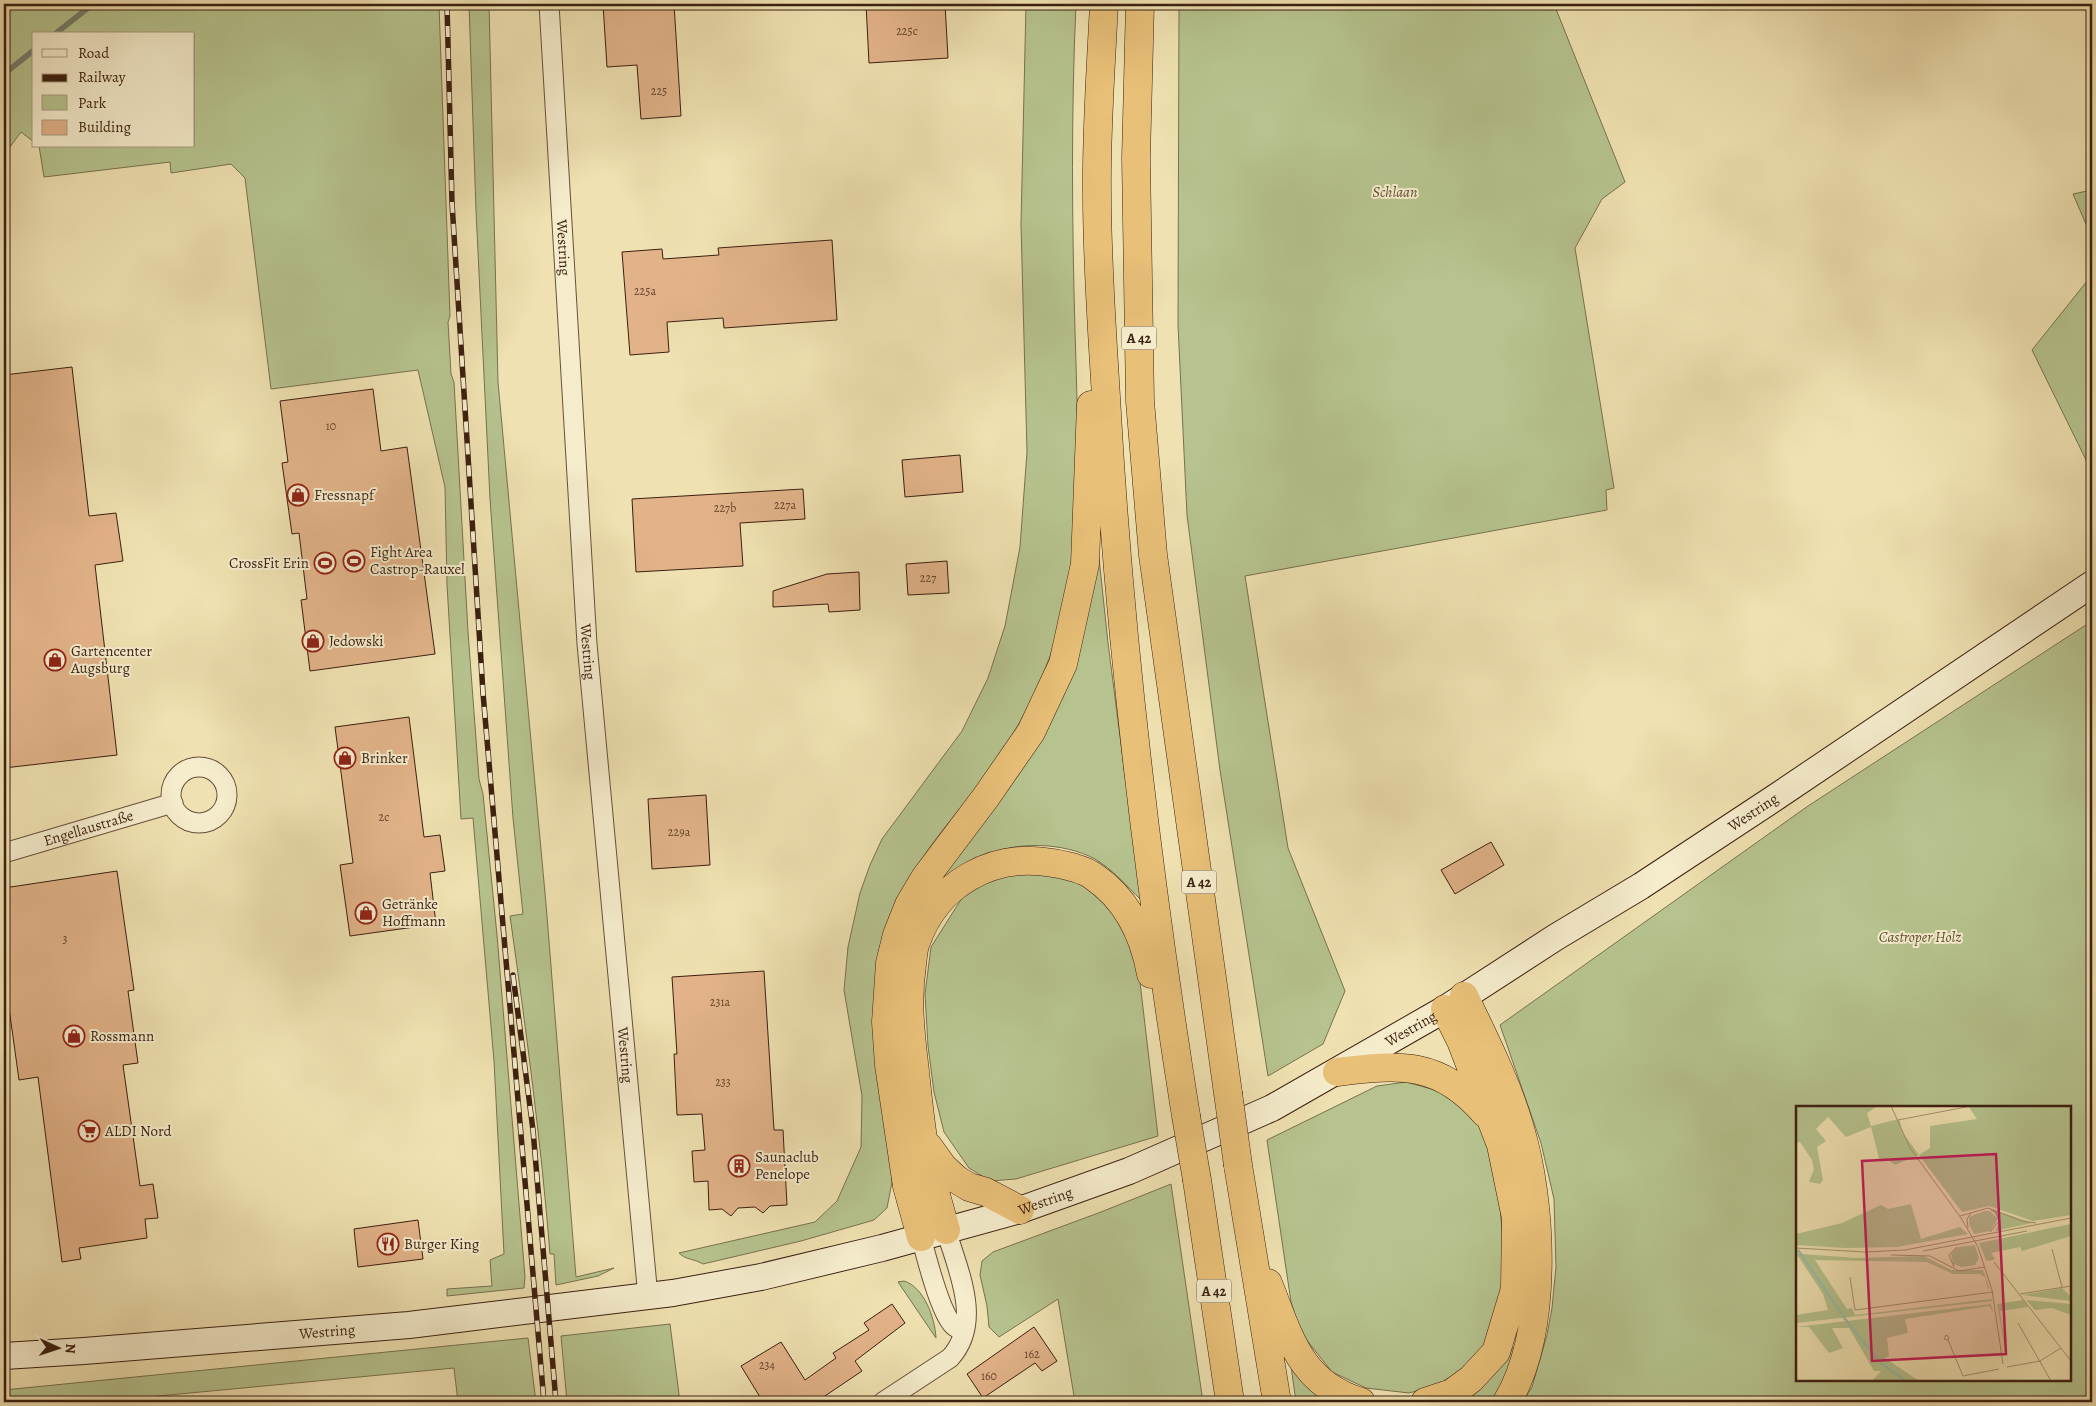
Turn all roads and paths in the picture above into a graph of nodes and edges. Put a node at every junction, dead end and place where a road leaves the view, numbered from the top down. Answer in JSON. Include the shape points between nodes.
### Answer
{"nodes":[{"id":1,"x":549,"y":4,"type":"edge"},
{"id":2,"x":1104,"y":4,"type":"edge"},
{"id":3,"x":1140,"y":4,"type":"edge"},
{"id":4,"x":1098,"y":256,"type":"junction"},
{"id":5,"x":2092,"y":584,"type":"edge"},
{"id":6,"x":173,"y":803,"type":"dead end"},
{"id":7,"x":4,"y":854,"type":"edge"},
{"id":8,"x":1455,"y":1002,"type":"junction"},
{"id":9,"x":1174,"y":1044,"type":"junction"},
{"id":10,"x":1337,"y":1072,"type":"junction"},
{"id":11,"x":1491,"y":1120,"type":"junction"},
{"id":12,"x":923,"y":1138,"type":"junction"},
{"id":13,"x":1020,"y":1210,"type":"junction"},
{"id":14,"x":933,"y":1233,"type":"junction"},
{"id":15,"x":1249,"y":1235,"type":"junction"},
{"id":16,"x":648,"y":1297,"type":"junction"},
{"id":17,"x":963,"y":1331,"type":"junction"},
{"id":18,"x":4,"y":1356,"type":"edge"},
{"id":19,"x":883,"y":1402,"type":"edge"},
{"id":20,"x":1230,"y":1402,"type":"edge"},
{"id":21,"x":1277,"y":1402,"type":"edge"},
{"id":22,"x":1361,"y":1402,"type":"edge"},
{"id":23,"x":1425,"y":1402,"type":"edge"},
{"id":24,"x":1506,"y":1402,"type":"edge"}],
"edges":[{"from":1,"to":16,"type":"street","name":"Westring","via":[[587,644]]},
{"from":2,"to":4,"type":"highway","number":"A 42","via":[[1097,191]]},
{"from":3,"to":15,"type":"highway","number":"A 42","bridge":true,"via":[[1136,158],[1140,401],[1153,555]]},
{"from":4,"to":9,"type":"highway","number":"A 42","via":[[1113,519],[1136,756]]},
{"from":4,"to":14,"type":"highway","via":[[1085,564],[1063,664],[1031,732],[909,905],[890,963],[886,1022],[889,1065],[907,1186]]},
{"from":5,"to":8,"type":"main road","name":"Westring","via":[[1776,798]]},
{"from":6,"to":7,"type":"street","name":"Engellaustraße"},
{"from":8,"to":10,"type":"main road","name":"Westring"},
{"from":8,"to":11,"type":"highway","via":[[1462,1041]]},
{"from":8,"to":24,"type":"highway","via":[[1495,1062],[1519,1125],[1532,1182],[1538,1250],[1536,1293],[1528,1346],[1514,1389]]},
{"from":9,"to":12,"type":"highway","via":[[1158,1004],[1148,959],[1134,919],[1114,894],[1092,875],[1061,864],[1014,860],[990,866],[952,889],[933,909],[916,943],[909,987],[909,1024]]},
{"from":9,"to":20,"type":"highway","number":"A 42","bridge":true},
{"from":10,"to":11,"type":"highway","via":[[1381,1068],[1429,1072],[1470,1095]]},
{"from":10,"to":13,"type":"main road","name":"Westring","via":[[1272,1108],[1129,1172]]},
{"from":11,"to":23,"type":"highway","via":[[1501,1145],[1516,1218],[1516,1290],[1496,1352],[1471,1379],[1452,1393]]},
{"from":12,"to":13,"type":"highway","via":[[956,1179]]},
{"from":12,"to":14,"type":"highway"},
{"from":13,"to":14,"type":"main road","name":"Westring"},
{"from":14,"to":16,"type":"main road","name":"Westring","via":[[761,1277]]},
{"from":14,"to":17,"type":"street","via":[[966,1302],[968,1319]]},
{"from":14,"to":17,"type":"street","via":[[933,1280],[953,1325]]},
{"from":15,"to":21,"type":"highway","number":"A 42"},
{"from":15,"to":22,"type":"highway","via":[[1298,1356],[1310,1372],[1333,1391]]},
{"from":16,"to":18,"type":"main road","name":"Westring","via":[[409,1325]]},
{"from":17,"to":19,"type":"street","via":[[959,1348],[950,1358]]}]}
